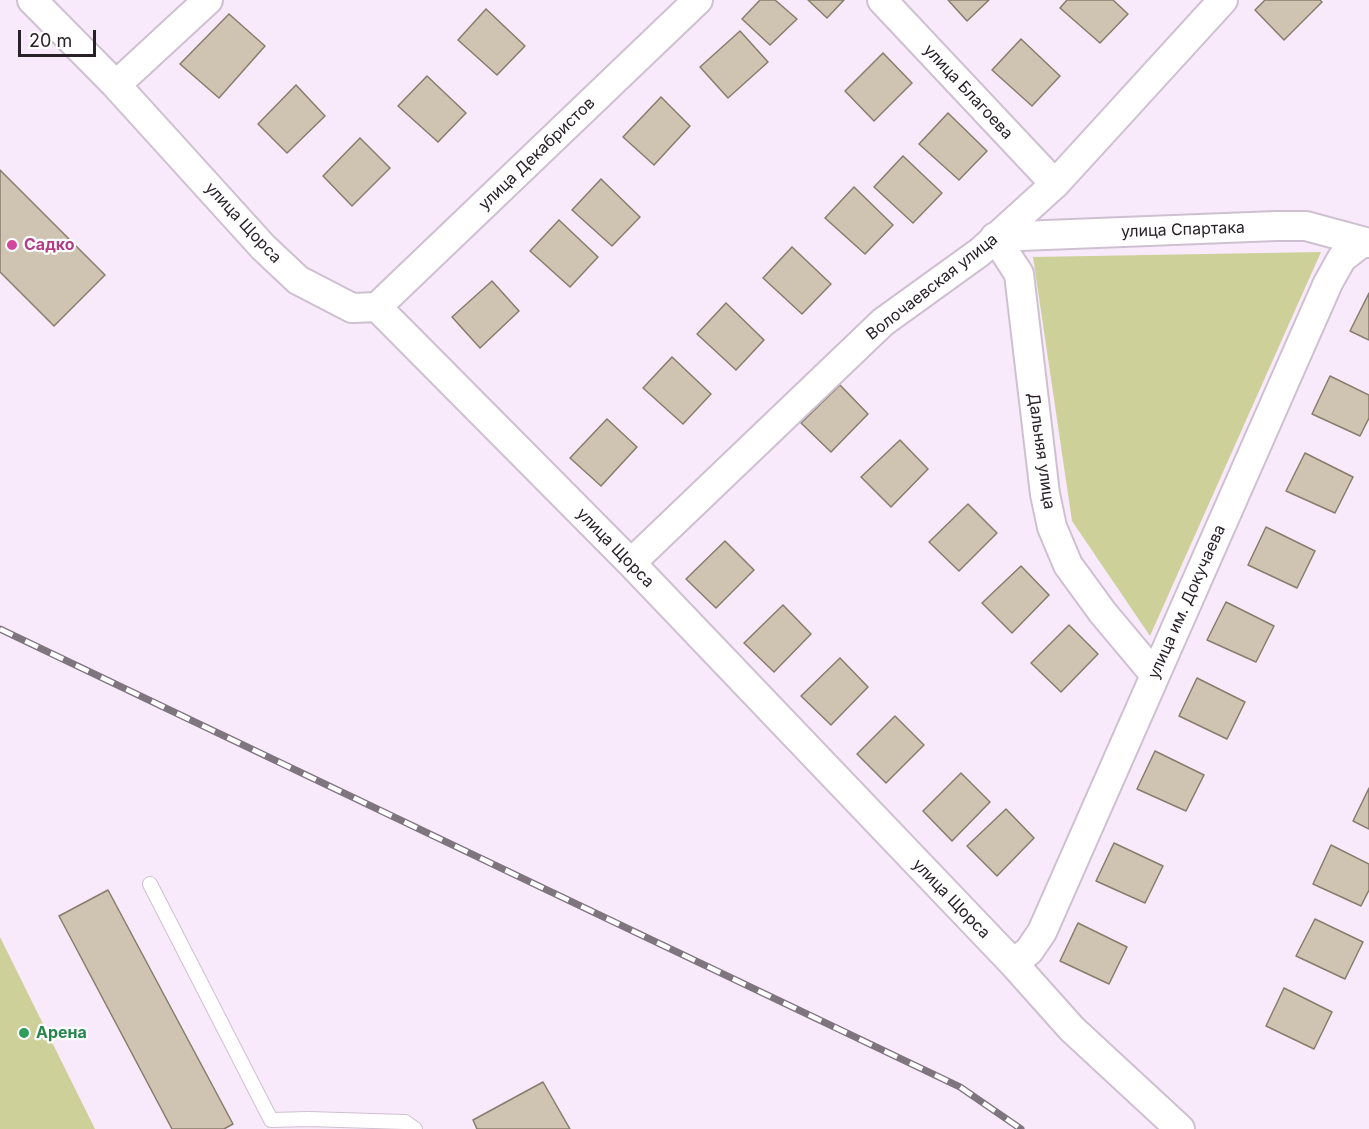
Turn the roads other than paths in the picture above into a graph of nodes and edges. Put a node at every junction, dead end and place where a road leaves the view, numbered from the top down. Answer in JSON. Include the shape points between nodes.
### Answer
{"nodes":[{"id":1,"x":32,"y":0,"type":"edge"},
{"id":2,"x":207,"y":0,"type":"edge"},
{"id":3,"x":698,"y":0,"type":"edge"},
{"id":4,"x":882,"y":0,"type":"edge"},
{"id":5,"x":1223,"y":0,"type":"edge"},
{"id":6,"x":116,"y":85,"type":"junction"},
{"id":7,"x":1055,"y":184,"type":"junction"},
{"id":8,"x":995,"y":237,"type":"junction"},
{"id":9,"x":1366,"y":243,"type":"edge"},
{"id":10,"x":377,"y":307,"type":"junction"},
{"id":11,"x":631,"y":563,"type":"junction"},
{"id":12,"x":1155,"y":675,"type":"junction"},
{"id":13,"x":150,"y":884,"type":"dead end"},
{"id":14,"x":1013,"y":963,"type":"junction"},
{"id":15,"x":415,"y":1129,"type":"edge"},
{"id":16,"x":1180,"y":1129,"type":"edge"}],
"edges":[{"from":1,"to":6,"type":"street","name":"улица Щорса"},
{"from":2,"to":6,"type":"street"},
{"from":3,"to":10,"type":"street","name":"улица Декабристов"},
{"from":4,"to":7,"type":"street","name":"улица Благоева"},
{"from":5,"to":7,"type":"street","name":"Волочаевская улица"},
{"from":6,"to":10,"type":"street","name":"улица Щорса","via":[[262,247],[298,280],[352,308]]},
{"from":7,"to":8,"type":"street","name":"Волочаевская улица"},
{"from":8,"to":9,"type":"street","name":"улица Спартака","via":[[1306,226]]},
{"from":8,"to":11,"type":"street","name":"Волочаевская улица","via":[[883,322]]},
{"from":8,"to":12,"type":"street","name":"Дальняя улица","via":[[1019,274],[1052,527],[1068,565]]},
{"from":9,"to":12,"type":"street","name":"улица им. Докучаева","via":[[1342,258],[1328,283]]},
{"from":10,"to":11,"type":"street","name":"улица Щорса"},
{"from":11,"to":14,"type":"street","name":"улица Щорса"},
{"from":12,"to":14,"type":"street","name":"улица им. Докучаева","via":[[1042,932],[1029,951]]},
{"from":13,"to":15,"type":"lane","via":[[271,1120],[405,1122]]},
{"from":14,"to":16,"type":"street","name":"улица Щорса","via":[[1072,1029]]}]}
